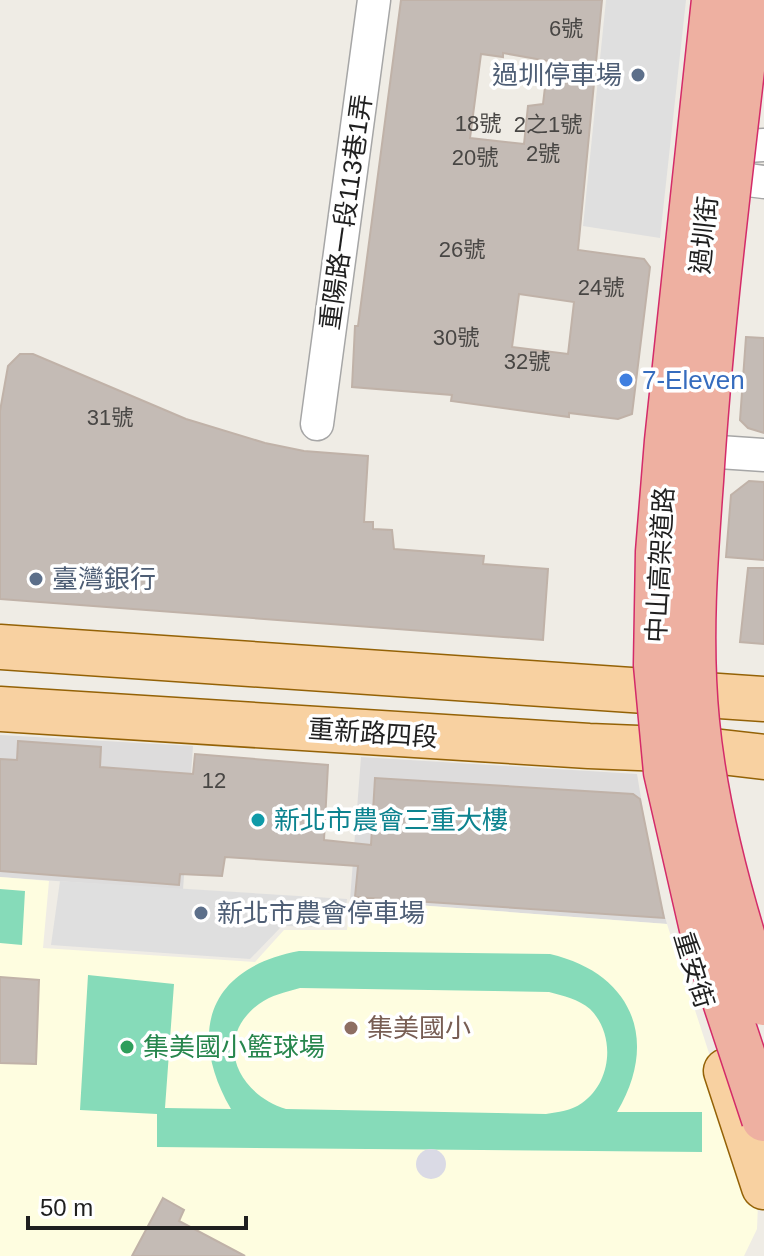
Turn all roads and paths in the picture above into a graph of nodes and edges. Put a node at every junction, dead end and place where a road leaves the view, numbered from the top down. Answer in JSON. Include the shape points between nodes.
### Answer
{"nodes":[{"id":1,"x":374,"y":0,"type":"edge"},
{"id":2,"x":714,"y":0,"type":"edge"},
{"id":3,"x":730,"y":0,"type":"edge"},
{"id":4,"x":750,"y":0,"type":"edge"},
{"id":5,"x":764,"y":145,"type":"edge"},
{"id":6,"x":713,"y":148,"type":"junction"},
{"id":7,"x":764,"y":182,"type":"edge"},
{"id":8,"x":317,"y":424,"type":"dead end"},
{"id":9,"x":719,"y":452,"type":"dead end"},
{"id":10,"x":764,"y":455,"type":"edge"},
{"id":11,"x":678,"y":470,"type":"junction"},
{"id":12,"x":0,"y":647,"type":"edge"},
{"id":13,"x":648,"y":691,"type":"junction"},
{"id":14,"x":704,"y":695,"type":"junction"},
{"id":15,"x":764,"y":699,"type":"edge"},
{"id":16,"x":0,"y":709,"type":"edge"},
{"id":17,"x":649,"y":748,"type":"junction"},
{"id":18,"x":713,"y":751,"type":"junction"},
{"id":19,"x":764,"y":757,"type":"edge"},
{"id":20,"x":764,"y":938,"type":"edge"},
{"id":21,"x":764,"y":1003,"type":"edge"},
{"id":22,"x":764,"y":1119,"type":"edge"},
{"id":23,"x":764,"y":1187,"type":"edge"}],
"edges":[{"from":1,"to":8,"type":"street","name":"重陽路一段113巷1弄"},
{"from":2,"to":22,"type":"highway","name":"中山高架道路","bridge":true,"via":[[665,457],[657,679],[666,772],[704,938]]},
{"from":3,"to":6,"type":"main road","name":"過圳街"},
{"from":4,"to":21,"type":"highway","name":"中山高架道路","bridge":true,"via":[[709,366],[693,675],[712,811]]},
{"from":5,"to":6,"type":"street"},
{"from":6,"to":7,"type":"street","via":[[748,180]]},
{"from":6,"to":11,"type":"main road","name":"過圳街"},
{"from":9,"to":10,"type":"street"},
{"from":11,"to":13,"type":"main road","name":"過圳街","via":[[656,498]]},
{"from":11,"to":14,"type":"main road","via":[[703,504],[698,654]]},
{"from":12,"to":13,"type":"main road"},
{"from":13,"to":14,"type":"main road"},
{"from":13,"to":17,"type":"main road","name":"過圳街"},
{"from":14,"to":15,"type":"main road"},
{"from":14,"to":18,"type":"main road"},
{"from":16,"to":17,"type":"main road","name":"重新路四段"},
{"from":17,"to":18,"type":"main road","name":"重新路四段"},
{"from":17,"to":23,"type":"main road","name":"重安街","via":[[652,799],[680,925]]},
{"from":18,"to":19,"type":"main road","name":"重新路四段"},
{"from":18,"to":20,"type":"main road"}]}
